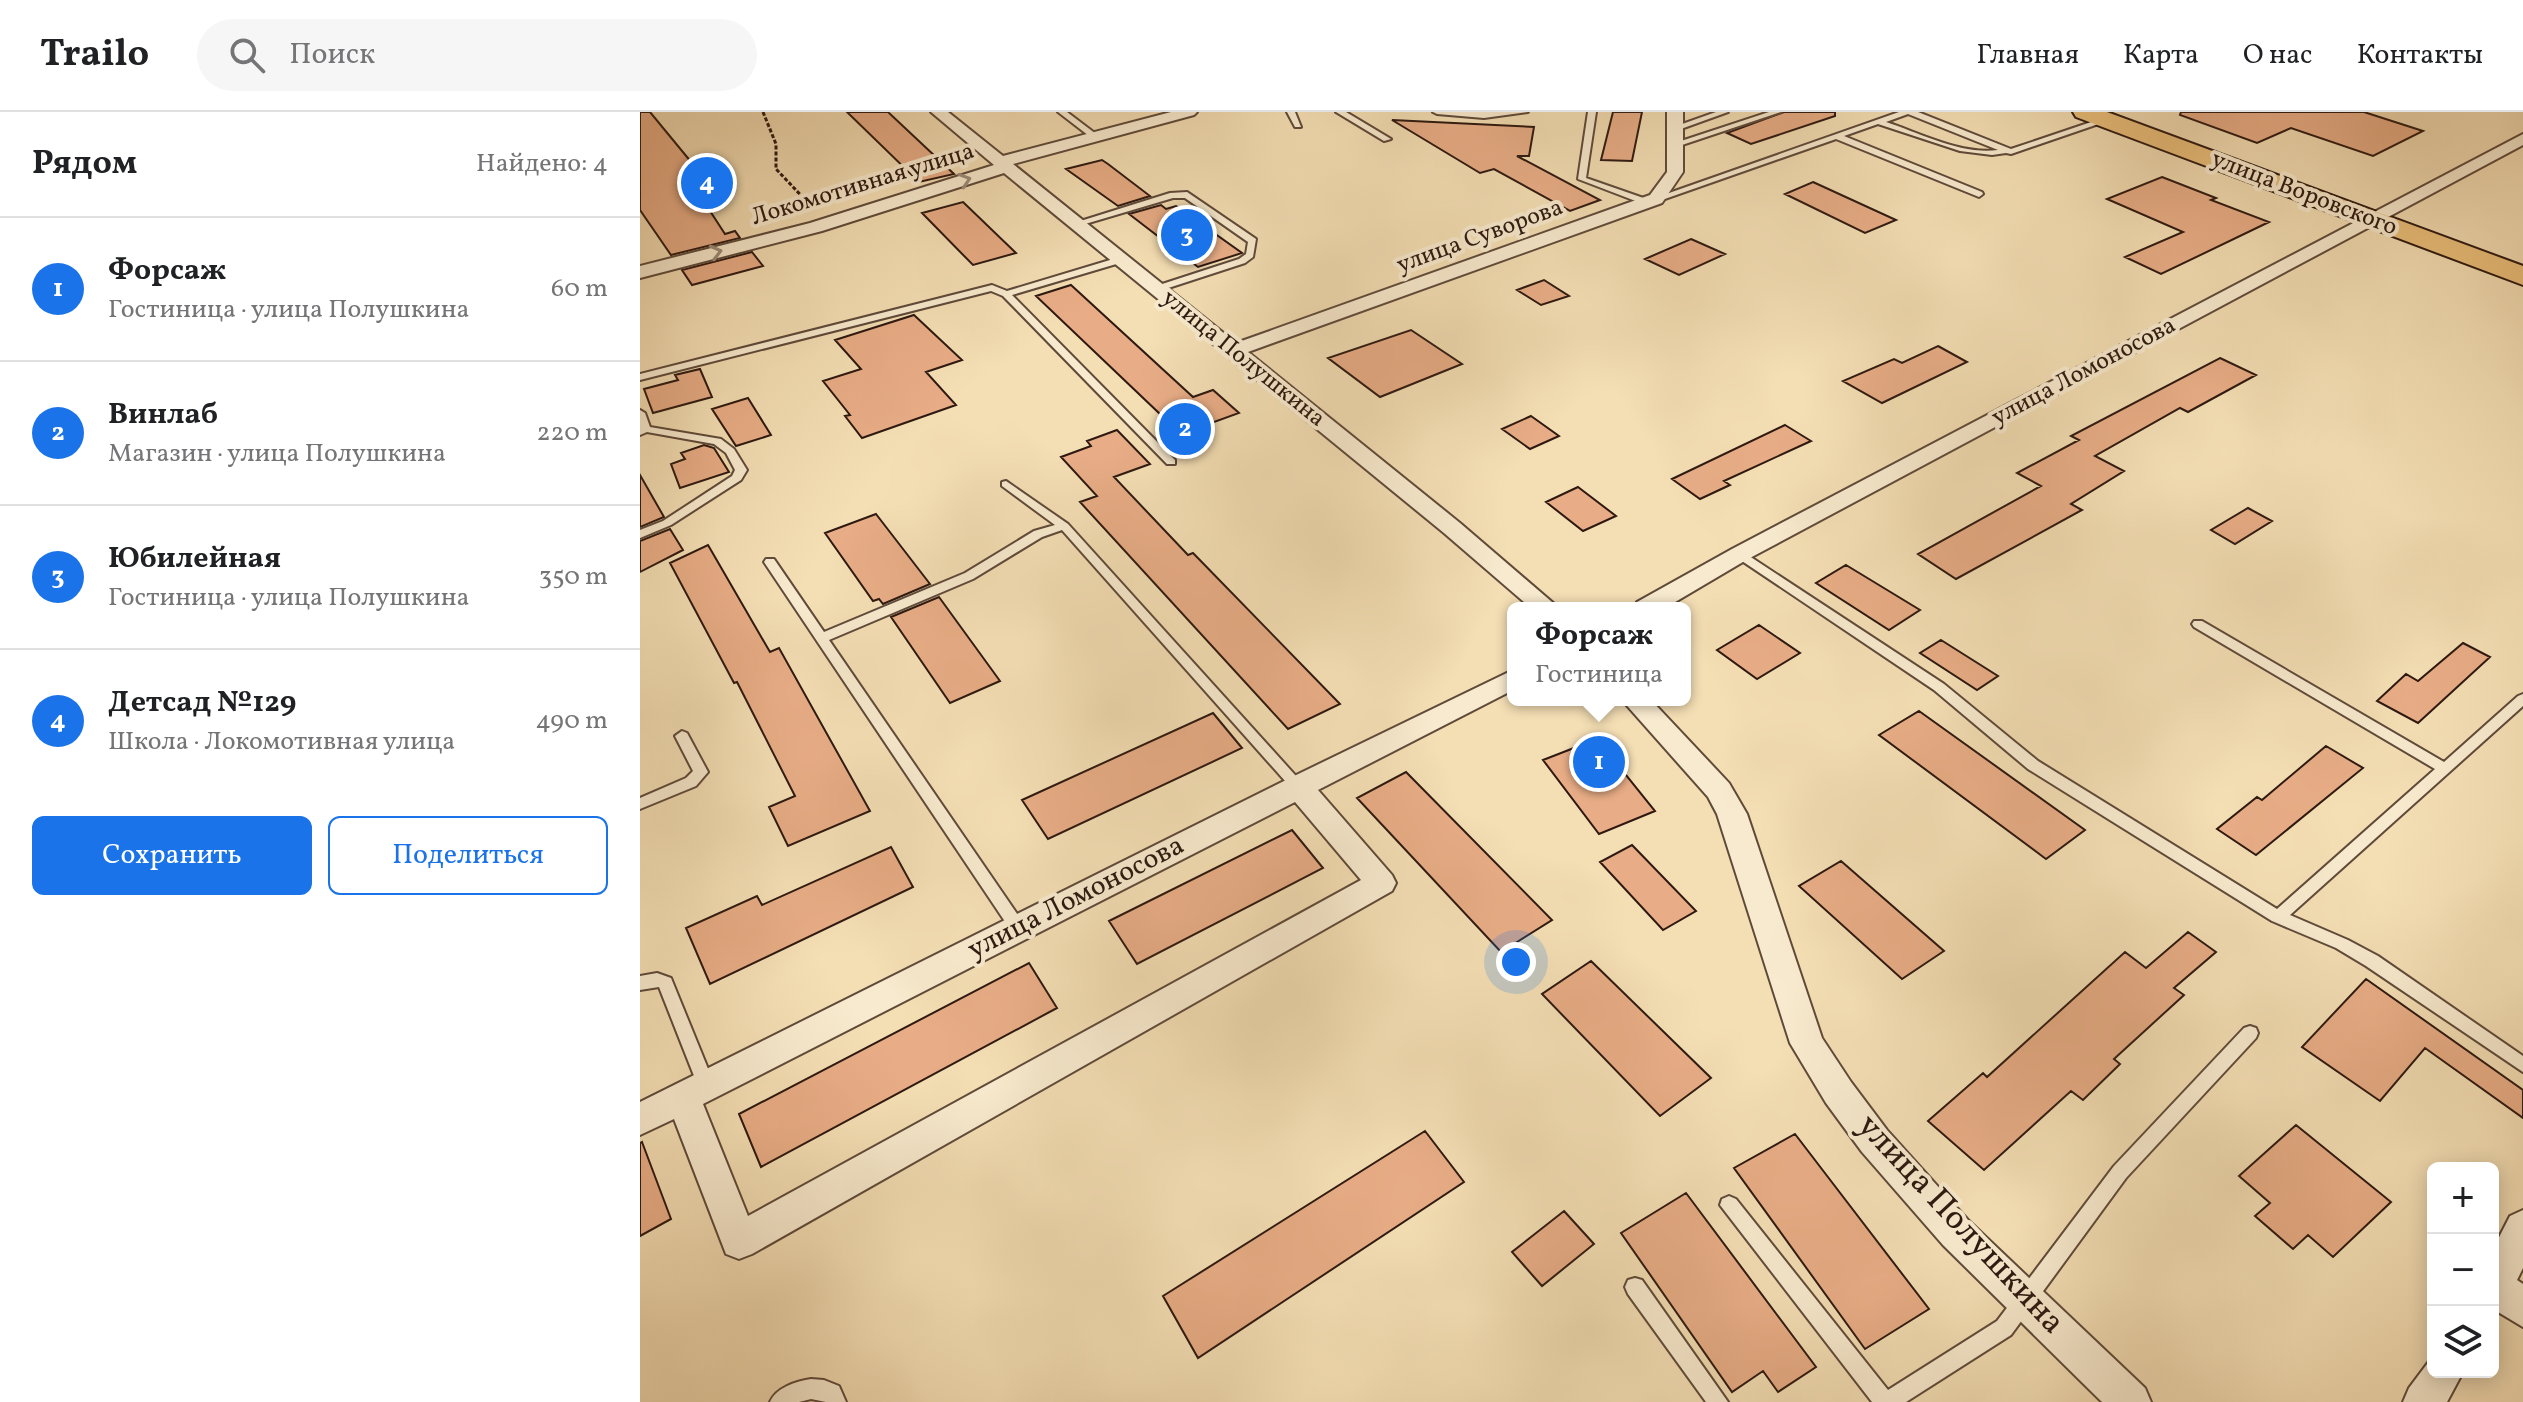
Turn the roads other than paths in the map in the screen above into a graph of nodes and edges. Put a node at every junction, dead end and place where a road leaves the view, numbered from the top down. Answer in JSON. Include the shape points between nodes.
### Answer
{"nodes":[{"id":1,"x":939,"y":112,"type":"edge"},
{"id":2,"x":1062,"y":112,"type":"edge"},
{"id":3,"x":1189,"y":112,"type":"edge"},
{"id":4,"x":1291,"y":112,"type":"edge"},
{"id":5,"x":1340,"y":112,"type":"edge"},
{"id":6,"x":1437,"y":112,"type":"edge"},
{"id":7,"x":1524,"y":112,"type":"edge"},
{"id":8,"x":1592,"y":112,"type":"edge"},
{"id":9,"x":1724,"y":112,"type":"edge"},
{"id":10,"x":1777,"y":112,"type":"edge"},
{"id":11,"x":1908,"y":112,"type":"edge"},
{"id":12,"x":2095,"y":116,"type":"edge"},
{"id":13,"x":1879,"y":122,"type":"junction"},
{"id":14,"x":1298,"y":125,"type":"dead end"},
{"id":15,"x":1675,"y":128,"type":"edge"},
{"id":16,"x":1836,"y":136,"type":"junction"},
{"id":17,"x":1096,"y":137,"type":"junction"},
{"id":18,"x":1387,"y":139,"type":"dead end"},
{"id":19,"x":2523,"y":139,"type":"edge"},
{"id":20,"x":2005,"y":151,"type":"junction"},
{"id":21,"x":1003,"y":164,"type":"junction"},
{"id":22,"x":1979,"y":194,"type":"dead end"},
{"id":23,"x":1652,"y":201,"type":"junction"},
{"id":24,"x":2372,"y":220,"type":"junction"},
{"id":25,"x":1075,"y":224,"type":"junction"},
{"id":26,"x":1120,"y":260,"type":"junction"},
{"id":27,"x":640,"y":272,"type":"edge"},
{"id":28,"x":2523,"y":276,"type":"edge"},
{"id":29,"x":1156,"y":289,"type":"junction"},
{"id":30,"x":1006,"y":294,"type":"junction"},
{"id":31,"x":1232,"y":351,"type":"junction"},
{"id":32,"x":640,"y":377,"type":"edge"},
{"id":33,"x":640,"y":413,"type":"edge"},
{"id":34,"x":643,"y":430,"type":"edge"},
{"id":35,"x":1171,"y":462,"type":"dead end"},
{"id":36,"x":1006,"y":484,"type":"dead end"},
{"id":37,"x":1064,"y":526,"type":"junction"},
{"id":38,"x":640,"y":534,"type":"edge"},
{"id":39,"x":1740,"y":554,"type":"junction"},
{"id":40,"x":770,"y":562,"type":"dead end"},
{"id":41,"x":1539,"y":602,"type":"edge"},
{"id":42,"x":1656,"y":602,"type":"edge"},
{"id":43,"x":2198,"y":624,"type":"dead end"},
{"id":44,"x":822,"y":638,"type":"junction"},
{"id":45,"x":1507,"y":682,"type":"edge"},
{"id":46,"x":2523,"y":699,"type":"edge"},
{"id":47,"x":1641,"y":706,"type":"edge"},
{"id":48,"x":682,"y":736,"type":"dead end"},
{"id":49,"x":2445,"y":769,"type":"junction"},
{"id":50,"x":1298,"y":786,"type":"junction"},
{"id":51,"x":640,"y":804,"type":"edge"},
{"id":52,"x":2278,"y":917,"type":"junction"},
{"id":53,"x":1018,"y":928,"type":"junction"},
{"id":54,"x":640,"y":983,"type":"edge"},
{"id":55,"x":2250,"y":1033,"type":"dead end"},
{"id":56,"x":2523,"y":1065,"type":"edge"},
{"id":57,"x":694,"y":1091,"type":"junction"},
{"id":58,"x":640,"y":1119,"type":"edge"},
{"id":59,"x":1729,"y":1205,"type":"dead end"},
{"id":60,"x":2523,"y":1228,"type":"edge"},
{"id":61,"x":1635,"y":1287,"type":"dead end"},
{"id":62,"x":2504,"y":1295,"type":"edge"},
{"id":63,"x":2025,"y":1301,"type":"junction"},
{"id":64,"x":2439,"y":1378,"type":"edge"},
{"id":65,"x":780,"y":1402,"type":"edge"},
{"id":66,"x":836,"y":1402,"type":"edge"},
{"id":67,"x":1718,"y":1402,"type":"edge"},
{"id":68,"x":1887,"y":1402,"type":"edge"},
{"id":69,"x":2131,"y":1402,"type":"edge"},
{"id":70,"x":2423,"y":1402,"type":"edge"}],
"edges":[{"from":1,"to":21,"type":"street","name":"улица Полушкина"},
{"from":2,"to":17,"type":"lane"},
{"from":3,"to":17,"type":"street","name":"Локомотивная улица"},
{"from":4,"to":14,"type":"lane"},
{"from":5,"to":18,"type":"lane"},
{"from":6,"to":7,"type":"lane"},
{"from":8,"to":23,"type":"lane","via":[[1582,179]]},
{"from":9,"to":15,"type":"lane"},
{"from":10,"to":15,"type":"lane"},
{"from":11,"to":13,"type":"lane"},
{"from":11,"to":20,"type":"lane"},
{"from":12,"to":20,"type":"lane","via":[[2015,152]]},
{"from":12,"to":24,"type":"main road","name":"улица Воровского"},
{"from":13,"to":16,"type":"lane"},
{"from":13,"to":20,"type":"lane","via":[[1971,152]]},
{"from":15,"to":23,"type":"street","via":[[1675,172]]},
{"from":16,"to":22,"type":"lane"},
{"from":16,"to":23,"type":"lane"},
{"from":17,"to":21,"type":"street","name":"Локомотивная улица"},
{"from":19,"to":24,"type":"street","name":"улица Ломоносова"},
{"from":21,"to":25,"type":"street","name":"улица Полушкина"},
{"from":27,"to":21,"type":"street","name":"Локомотивная улица","one_way":true,"via":[[827,223]]},
{"from":23,"to":31,"type":"street","name":"улица Суворова"},
{"from":24,"to":28,"type":"main road","name":"улица Воровского"},
{"from":24,"to":39,"type":"street","name":"улица Ломоносова"},
{"from":25,"to":26,"type":"street","name":"улица Полушкина"},
{"from":25,"to":29,"type":"lane","via":[[1187,195],[1253,241],[1250,255],[1242,261]]},
{"from":26,"to":29,"type":"street","name":"улица Полушкина"},
{"from":26,"to":30,"type":"lane"},
{"from":29,"to":31,"type":"street","name":"улица Полушкина"},
{"from":30,"to":32,"type":"lane","via":[[980,290]]},
{"from":30,"to":35,"type":"lane"},
{"from":31,"to":41,"type":"street","name":"улица Полушкина"},
{"from":33,"to":34,"type":"lane"},
{"from":34,"to":38,"type":"lane","via":[[717,441],[741,470],[737,478],[667,523]]},
{"from":36,"to":37,"type":"lane"},
{"from":37,"to":44,"type":"lane","via":[[1038,534],[969,576]]},
{"from":37,"to":50,"type":"lane"},
{"from":39,"to":42,"type":"street","name":"улица Ломоносова"},
{"from":39,"to":52,"type":"lane","via":[[1939,687],[2019,755]]},
{"from":40,"to":44,"type":"lane"},
{"from":43,"to":49,"type":"lane"},
{"from":44,"to":53,"type":"lane"},
{"from":45,"to":50,"type":"street","name":"улица Ломоносова"},
{"from":46,"to":49,"type":"lane"},
{"from":47,"to":63,"type":"street","name":"улица Полушкина","via":[[1719,790],[1732,814],[1807,1043],[1821,1068],[1910,1183]]},
{"from":48,"to":51,"type":"lane","via":[[701,772],[691,782]]},
{"from":49,"to":52,"type":"lane"},
{"from":50,"to":53,"type":"street","name":"улица Ломоносова"},
{"from":50,"to":57,"type":"street","via":[[1381,883],[739,1241]]},
{"from":52,"to":56,"type":"lane","via":[[2372,961]]},
{"from":53,"to":57,"type":"street","name":"улица Ломоносова"},
{"from":54,"to":57,"type":"lane","via":[[665,983]]},
{"from":55,"to":63,"type":"lane","via":[[2120,1172]]},
{"from":57,"to":58,"type":"street","name":"улица Ломоносова"},
{"from":59,"to":68,"type":"lane"},
{"from":60,"to":62,"type":"street"},
{"from":61,"to":67,"type":"lane"},
{"from":63,"to":68,"type":"lane","via":[[2004,1328]]},
{"from":63,"to":69,"type":"street","name":"улица Полушкина"},
{"from":64,"to":70,"type":"street"},
{"from":65,"to":66,"type":"lane","via":[[815,1386],[832,1393]]}]}
